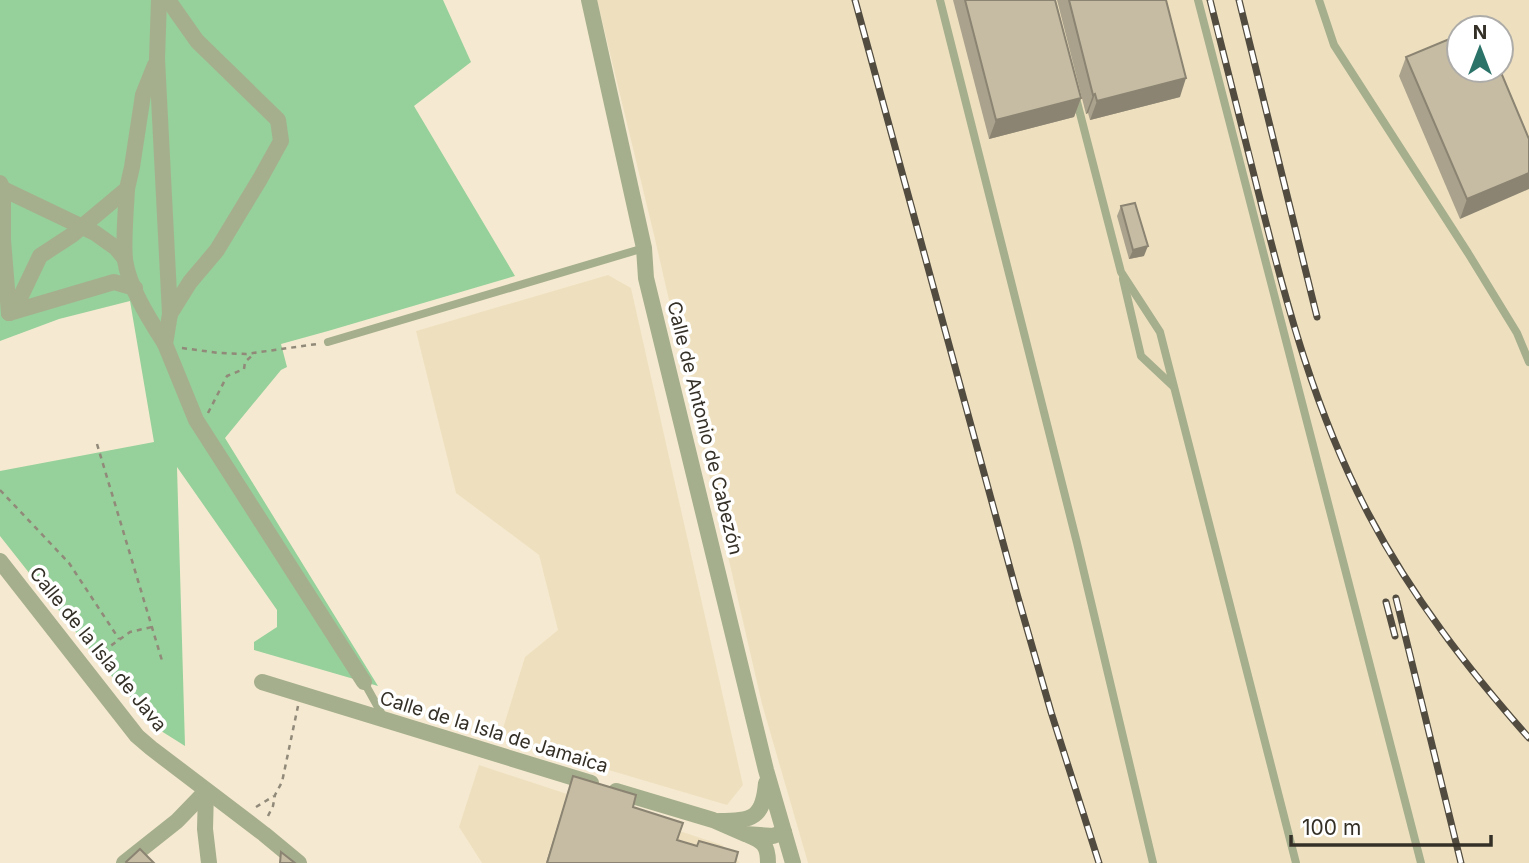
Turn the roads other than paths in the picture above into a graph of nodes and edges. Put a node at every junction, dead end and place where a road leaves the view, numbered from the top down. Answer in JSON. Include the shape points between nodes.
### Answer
{"nodes":[{"id":1,"x":159,"y":0,"type":"edge"},
{"id":2,"x":167,"y":0,"type":"edge"},
{"id":3,"x":589,"y":0,"type":"edge"},
{"id":4,"x":940,"y":0,"type":"edge"},
{"id":5,"x":1198,"y":0,"type":"edge"},
{"id":6,"x":1319,"y":0,"type":"edge"},
{"id":7,"x":157,"y":59,"type":"junction"},
{"id":8,"x":1073,"y":87,"type":"edge"},
{"id":9,"x":1,"y":186,"type":"edge"},
{"id":10,"x":127,"y":189,"type":"junction"},
{"id":11,"x":82,"y":226,"type":"junction"},
{"id":12,"x":645,"y":248,"type":"junction"},
{"id":13,"x":125,"y":259,"type":"junction"},
{"id":14,"x":1121,"y":272,"type":"junction"},
{"id":15,"x":135,"y":288,"type":"junction"},
{"id":16,"x":9,"y":313,"type":"junction"},
{"id":17,"x":170,"y":314,"type":"junction"},
{"id":18,"x":328,"y":342,"type":"road end"},
{"id":19,"x":165,"y":344,"type":"junction"},
{"id":20,"x":1529,"y":362,"type":"edge"},
{"id":21,"x":1173,"y":386,"type":"junction"},
{"id":22,"x":0,"y":563,"type":"edge"},
{"id":23,"x":262,"y":682,"type":"dead end"},
{"id":24,"x":364,"y":682,"type":"joint"},
{"id":25,"x":385,"y":720,"type":"junction"},
{"id":26,"x":767,"y":776,"type":"junction"},
{"id":27,"x":206,"y":791,"type":"junction"},
{"id":28,"x":713,"y":820,"type":"junction"},
{"id":29,"x":784,"y":832,"type":"junction"},
{"id":30,"x":745,"y":834,"type":"junction"},
{"id":31,"x":124,"y":863,"type":"edge"},
{"id":32,"x":209,"y":863,"type":"edge"},
{"id":33,"x":299,"y":863,"type":"edge"},
{"id":34,"x":768,"y":863,"type":"edge"},
{"id":35,"x":793,"y":863,"type":"edge"},
{"id":36,"x":1153,"y":863,"type":"edge"},
{"id":37,"x":1296,"y":863,"type":"edge"},
{"id":38,"x":1421,"y":863,"type":"edge"}],
"edges":[{"from":1,"to":7,"type":"street"},
{"from":2,"to":17,"type":"street","via":[[197,41],[278,120],[281,141],[217,250]]},
{"from":3,"to":12,"type":"street","name":"Calle de Antonio de Cabezón"},
{"from":4,"to":36,"type":"lane"},
{"from":5,"to":38,"type":"lane"},
{"from":6,"to":20,"type":"lane","via":[[1334,45],[1468,253]]},
{"from":7,"to":10,"type":"street","via":[[143,95]]},
{"from":7,"to":17,"type":"street"},
{"from":8,"to":14,"type":"lane"},
{"from":9,"to":11,"type":"street"},
{"from":9,"to":16,"type":"street"},
{"from":10,"to":11,"type":"street"},
{"from":10,"to":13,"type":"street"},
{"from":11,"to":13,"type":"street","via":[[106,240]]},
{"from":11,"to":16,"type":"street","via":[[40,256]]},
{"from":12,"to":18,"type":"lane"},
{"from":12,"to":26,"type":"street","name":"Calle de Antonio de Cabezón","via":[[646,278]]},
{"from":13,"to":15,"type":"street"},
{"from":14,"to":21,"type":"lane","via":[[1160,332]]},
{"from":14,"to":21,"type":"lane","via":[[1141,356]]},
{"from":15,"to":16,"type":"street","via":[[114,282]]},
{"from":15,"to":19,"type":"street"},
{"from":17,"to":19,"type":"street"},
{"from":19,"to":24,"type":"street","via":[[196,420]]},
{"from":21,"to":37,"type":"lane"},
{"from":22,"to":27,"type":"street","name":"Calle de la Isla de Java","via":[[132,729]]},
{"from":23,"to":25,"type":"street","name":"Calle de la Isla de Jamaica"},
{"from":24,"to":25,"type":"lane"},
{"from":25,"to":28,"type":"street","name":"Calle de la Isla de Jamaica"},
{"from":26,"to":28,"type":"street","name":"Calle de la Isla de Jamaica","via":[[763,806],[757,814],[736,821]]},
{"from":26,"to":29,"type":"street","name":"Calle de Antonio de Cabezón"},
{"from":27,"to":31,"type":"street"},
{"from":27,"to":32,"type":"street"},
{"from":27,"to":33,"type":"street","name":"Calle de la Isla de Java"},
{"from":28,"to":30,"type":"street","name":"Calle de la Isla de Jamaica"},
{"from":29,"to":30,"type":"street","name":"Calle de la Isla de Jamaica"},
{"from":29,"to":35,"type":"street","name":"Calle de Antonio de Cabezón"},
{"from":30,"to":34,"type":"street","via":[[760,839]]}]}
